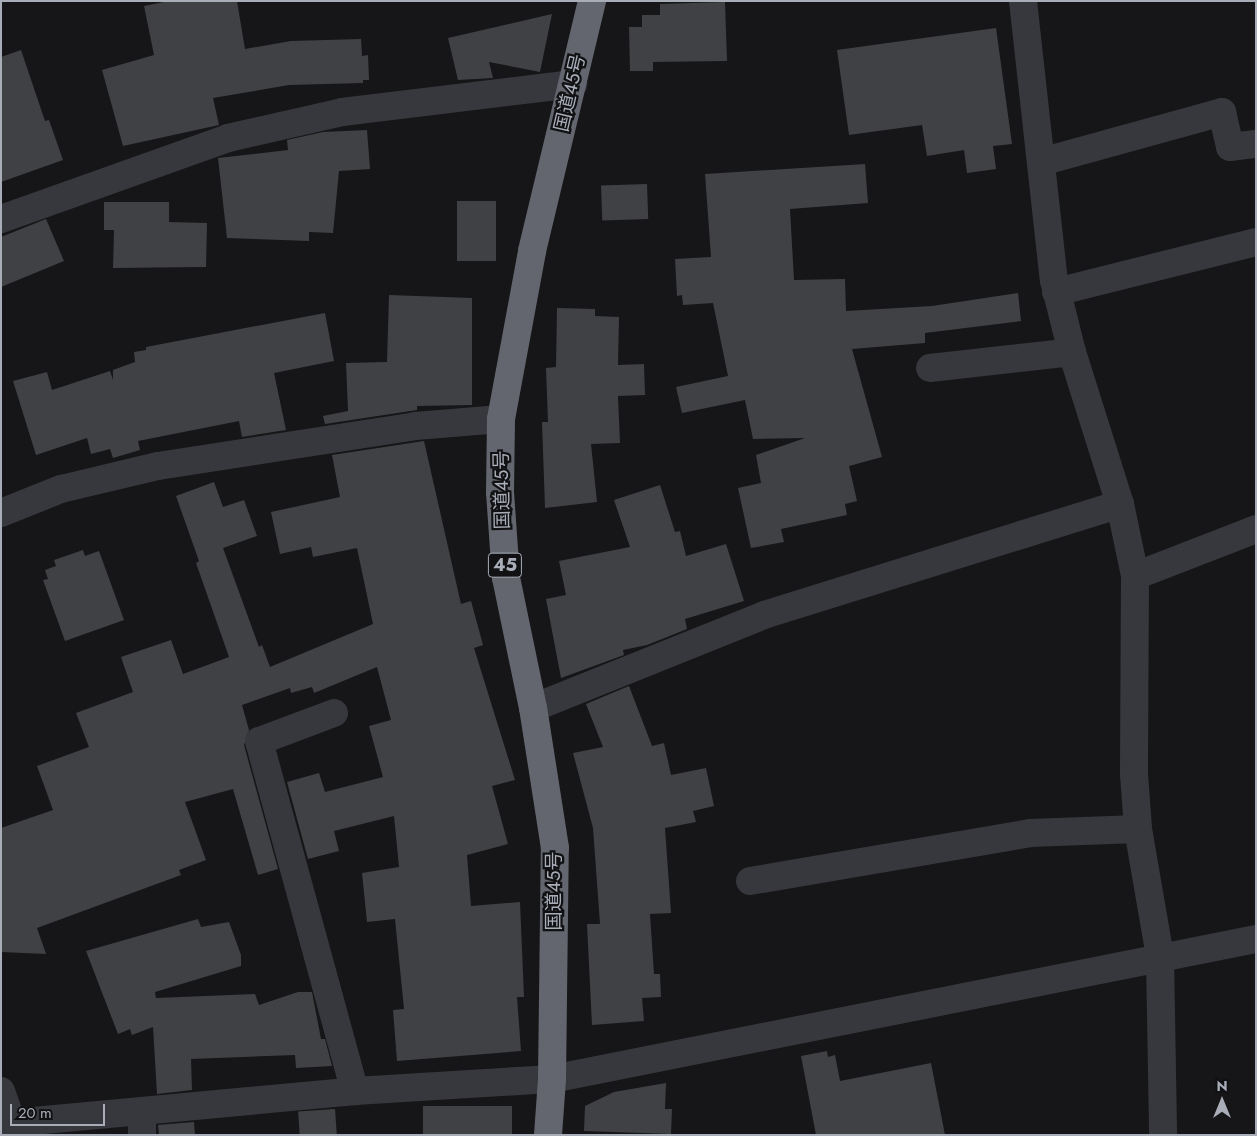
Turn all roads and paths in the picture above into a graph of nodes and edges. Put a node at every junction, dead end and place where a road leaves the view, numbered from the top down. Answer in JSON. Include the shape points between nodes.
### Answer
{"nodes":[{"id":1,"x":592,"y":1,"type":"edge"},
{"id":2,"x":1023,"y":1,"type":"edge"},
{"id":3,"x":573,"y":84,"type":"junction"},
{"id":4,"x":1256,"y":144,"type":"edge"},
{"id":5,"x":1041,"y":162,"type":"junction"},
{"id":6,"x":1,"y":220,"type":"edge"},
{"id":7,"x":1256,"y":242,"type":"edge"},
{"id":8,"x":1056,"y":292,"type":"junction"},
{"id":9,"x":1072,"y":352,"type":"junction"},
{"id":10,"x":930,"y":368,"type":"dead end"},
{"id":11,"x":501,"y":420,"type":"junction"},
{"id":12,"x":1120,"y":504,"type":"junction"},
{"id":13,"x":1,"y":513,"type":"edge"},
{"id":14,"x":1256,"y":529,"type":"edge"},
{"id":15,"x":1135,"y":576,"type":"junction"},
{"id":16,"x":532,"y":708,"type":"junction"},
{"id":17,"x":334,"y":713,"type":"dead end"},
{"id":18,"x":1138,"y":830,"type":"junction"},
{"id":19,"x":750,"y":881,"type":"dead end"},
{"id":20,"x":1256,"y":939,"type":"edge"},
{"id":21,"x":1160,"y":957,"type":"junction"},
{"id":22,"x":552,"y":1079,"type":"junction"},
{"id":23,"x":1,"y":1091,"type":"edge"},
{"id":24,"x":355,"y":1091,"type":"junction"},
{"id":25,"x":142,"y":1123,"type":"edge"},
{"id":26,"x":6,"y":1124,"type":"edge"},
{"id":27,"x":548,"y":1135,"type":"edge"},
{"id":28,"x":1163,"y":1135,"type":"edge"}],
"edges":[{"from":1,"to":3,"type":"highway","name":"国道45号","number":"45"},
{"from":2,"to":5,"type":"street"},
{"from":3,"to":6,"type":"street","via":[[342,112],[238,136]]},
{"from":3,"to":11,"type":"highway","name":"国道45号","number":"45","via":[[532,251]]},
{"from":4,"to":5,"type":"street","via":[[1230,147],[1222,112]]},
{"from":5,"to":8,"type":"street"},
{"from":7,"to":8,"type":"street"},
{"from":8,"to":9,"type":"street"},
{"from":9,"to":10,"type":"street"},
{"from":9,"to":12,"type":"street"},
{"from":11,"to":13,"type":"street","via":[[415,426],[158,466],[61,489]]},
{"from":11,"to":16,"type":"highway","name":"国道45号","number":"45","via":[[500,492],[506,578]]},
{"from":12,"to":15,"type":"street"},
{"from":12,"to":16,"type":"street","via":[[764,615]]},
{"from":14,"to":15,"type":"street"},
{"from":15,"to":18,"type":"street","via":[[1134,774]]},
{"from":16,"to":22,"type":"highway","name":"国道45号","number":"45","via":[[555,848]]},
{"from":17,"to":24,"type":"street","via":[[259,741]]},
{"from":18,"to":19,"type":"street","via":[[1030,833]]},
{"from":18,"to":21,"type":"street"},
{"from":20,"to":21,"type":"street"},
{"from":21,"to":22,"type":"street"},
{"from":21,"to":28,"type":"street","via":[[1164,1022]]},
{"from":22,"to":24,"type":"street"},
{"from":22,"to":27,"type":"highway","name":"国道45号","number":"45"},
{"from":23,"to":26,"type":"street"},
{"from":24,"to":25,"type":"street"},
{"from":25,"to":26,"type":"street"}]}
